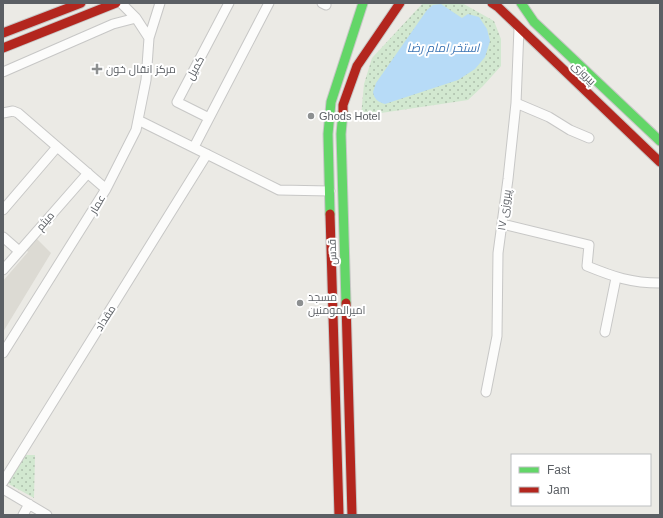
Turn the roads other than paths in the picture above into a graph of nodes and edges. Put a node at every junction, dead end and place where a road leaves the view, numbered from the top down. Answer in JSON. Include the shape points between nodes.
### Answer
{"nodes":[{"id":1,"x":116,"y":3,"type":"edge"},
{"id":2,"x":120,"y":3,"type":"edge"},
{"id":3,"x":160,"y":3,"type":"edge"},
{"id":4,"x":229,"y":3,"type":"edge"},
{"id":5,"x":269,"y":3,"type":"edge"},
{"id":6,"x":363,"y":3,"type":"edge"},
{"id":7,"x":410,"y":3,"type":"edge"},
{"id":8,"x":492,"y":3,"type":"edge"},
{"id":9,"x":521,"y":3,"type":"edge"},
{"id":10,"x":77,"y":4,"type":"edge"},
{"id":11,"x":397,"y":5,"type":"edge"},
{"id":12,"x":136,"y":18,"type":"junction"},
{"id":13,"x":519,"y":28,"type":"junction"},
{"id":14,"x":3,"y":33,"type":"edge"},
{"id":15,"x":149,"y":38,"type":"junction"},
{"id":16,"x":3,"y":48,"type":"edge"},
{"id":17,"x":3,"y":72,"type":"edge"},
{"id":18,"x":516,"y":103,"type":"junction"},
{"id":19,"x":3,"y":113,"type":"edge"},
{"id":20,"x":209,"y":118,"type":"junction"},
{"id":21,"x":138,"y":120,"type":"junction"},
{"id":22,"x":589,"y":138,"type":"dead end"},
{"id":23,"x":660,"y":141,"type":"edge"},
{"id":24,"x":57,"y":147,"type":"junction"},
{"id":25,"x":194,"y":147,"type":"junction"},
{"id":26,"x":207,"y":154,"type":"junction"},
{"id":27,"x":660,"y":162,"type":"edge"},
{"id":28,"x":88,"y":173,"type":"junction"},
{"id":29,"x":106,"y":189,"type":"junction"},
{"id":30,"x":330,"y":191,"type":"junction"},
{"id":31,"x":3,"y":210,"type":"edge"},
{"id":32,"x":502,"y":224,"type":"junction"},
{"id":33,"x":3,"y":237,"type":"edge"},
{"id":34,"x":19,"y":251,"type":"junction"},
{"id":35,"x":3,"y":270,"type":"edge"},
{"id":36,"x":616,"y":278,"type":"junction"},
{"id":37,"x":660,"y":283,"type":"edge"},
{"id":38,"x":605,"y":332,"type":"dead end"},
{"id":39,"x":3,"y":353,"type":"edge"},
{"id":40,"x":486,"y":392,"type":"dead end"},
{"id":41,"x":3,"y":482,"type":"edge"},
{"id":42,"x":3,"y":489,"type":"edge"},
{"id":43,"x":29,"y":504,"type":"junction"},
{"id":44,"x":23,"y":515,"type":"edge"},
{"id":45,"x":47,"y":515,"type":"edge"},
{"id":46,"x":339,"y":515,"type":"edge"},
{"id":47,"x":352,"y":515,"type":"edge"}],
"edges":[{"from":1,"to":16,"type":"main road"},
{"from":2,"to":12,"type":"street"},
{"from":3,"to":15,"type":"street","name":"عمار"},
{"from":4,"to":20,"type":"street","name":"کمیل","via":[[177,102]]},
{"from":5,"to":20,"type":"street"},
{"from":6,"to":30,"type":"main road","name":"قدس","via":[[331,102],[328,134]]},
{"from":7,"to":11,"type":"main road"},
{"from":8,"to":13,"type":"main road","name":"پیروزی"},
{"from":9,"to":23,"type":"main road","name":"پیروزی","via":[[534,22]]},
{"from":10,"to":14,"type":"main road"},
{"from":11,"to":47,"type":"main road","name":"قدس","via":[[357,66],[343,105],[341,134]]},
{"from":12,"to":15,"type":"street"},
{"from":12,"to":17,"type":"street","via":[[113,24]]},
{"from":13,"to":18,"type":"street","name":"پیروزی ۱۷"},
{"from":13,"to":27,"type":"main road","name":"پیروزی"},
{"from":15,"to":21,"type":"street","name":"عمار","via":[[146,80]]},
{"from":18,"to":22,"type":"street"},
{"from":18,"to":32,"type":"street","name":"پیروزی ۱۷"},
{"from":19,"to":24,"type":"street","via":[[18,113]]},
{"from":20,"to":25,"type":"street"},
{"from":21,"to":25,"type":"street"},
{"from":21,"to":29,"type":"street","name":"عمار","via":[[136,130]]},
{"from":24,"to":28,"type":"street"},
{"from":24,"to":31,"type":"street"},
{"from":25,"to":26,"type":"street"},
{"from":26,"to":30,"type":"street","via":[[279,190]]},
{"from":26,"to":41,"type":"street","name":"مقداد"},
{"from":28,"to":29,"type":"street"},
{"from":28,"to":34,"type":"street","name":"میثم"},
{"from":29,"to":39,"type":"street","name":"عمار"},
{"from":30,"to":46,"type":"main road","name":"قدس"},
{"from":32,"to":36,"type":"street","via":[[589,245],[587,266]]},
{"from":32,"to":40,"type":"street","name":"پیروزی ۱۷","via":[[498,253],[497,336]]},
{"from":33,"to":34,"type":"street"},
{"from":34,"to":35,"type":"street","name":"میثم"},
{"from":36,"to":37,"type":"street","via":[[641,283]]},
{"from":36,"to":38,"type":"street"},
{"from":42,"to":43,"type":"street"},
{"from":43,"to":44,"type":"street"},
{"from":43,"to":45,"type":"street"}]}
